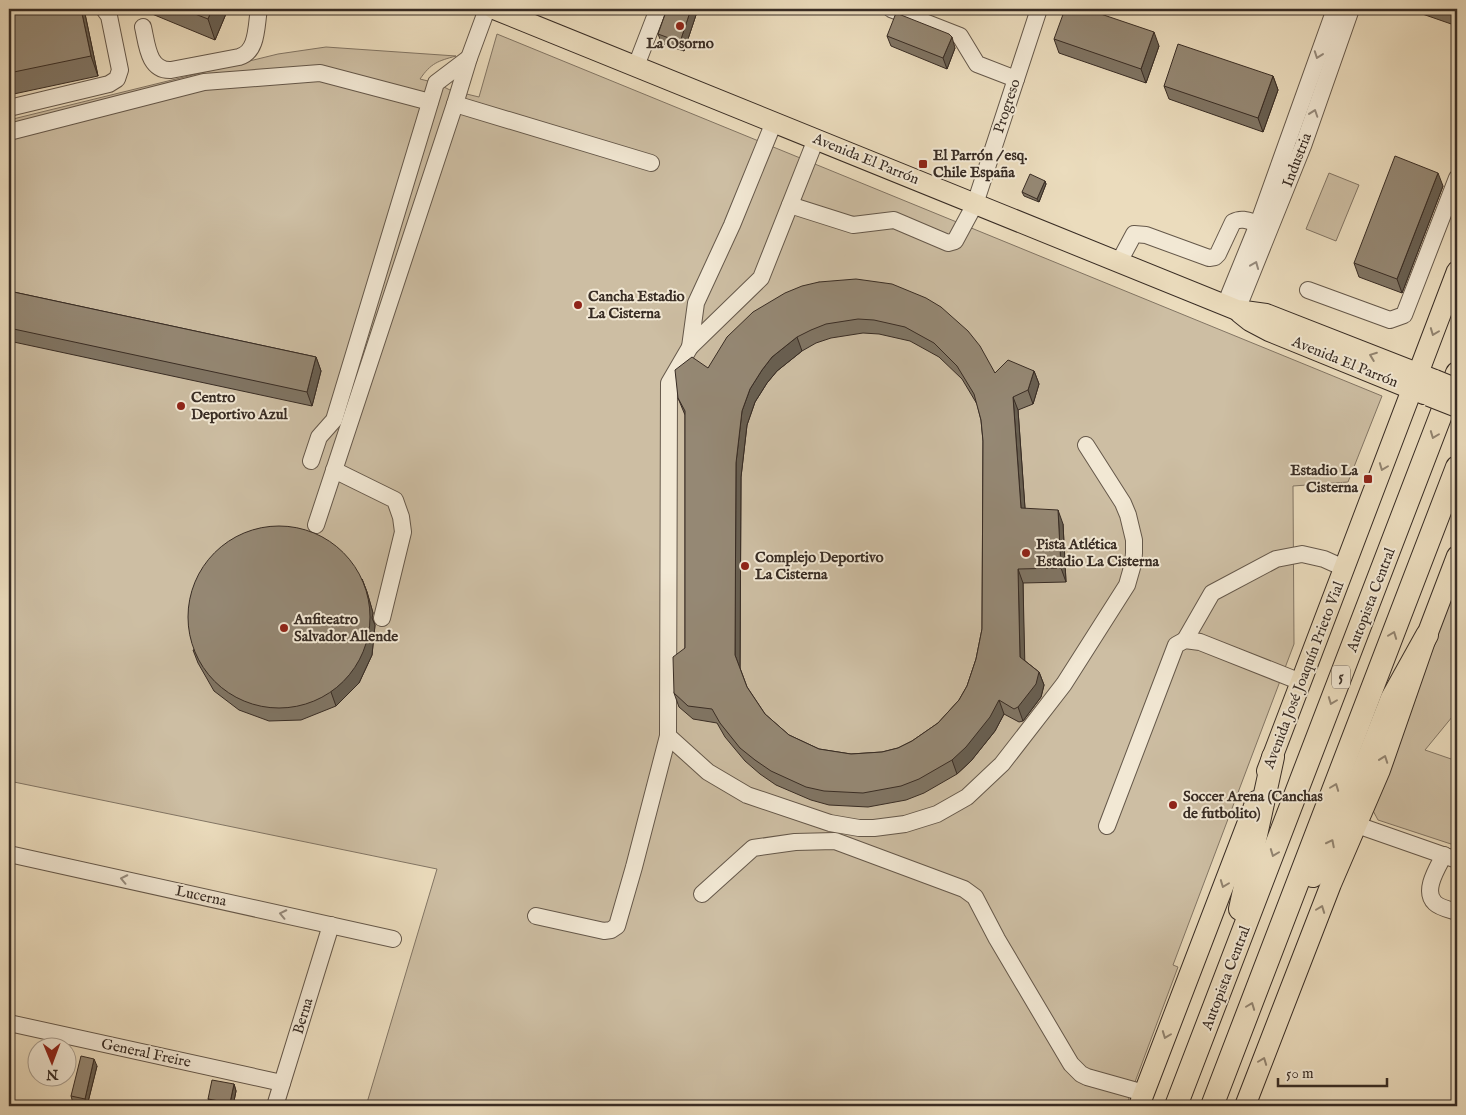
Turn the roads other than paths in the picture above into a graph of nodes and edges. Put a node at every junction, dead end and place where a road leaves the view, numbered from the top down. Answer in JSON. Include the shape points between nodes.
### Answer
{"nodes":[{"id":1,"x":104,"y":9,"type":"edge"},
{"id":2,"x":259,"y":9,"type":"edge"},
{"id":3,"x":487,"y":9,"type":"edge"},
{"id":4,"x":494,"y":9,"type":"edge"},
{"id":5,"x":658,"y":9,"type":"edge"},
{"id":6,"x":892,"y":9,"type":"edge"},
{"id":7,"x":1039,"y":9,"type":"edge"},
{"id":8,"x":1334,"y":9,"type":"edge"},
{"id":9,"x":1351,"y":9,"type":"edge"},
{"id":10,"x":143,"y":27,"type":"dead end"},
{"id":11,"x":469,"y":58,"type":"junction"},
{"id":12,"x":636,"y":66,"type":"junction"},
{"id":13,"x":1016,"y":79,"type":"junction"},
{"id":14,"x":430,"y":102,"type":"junction"},
{"id":15,"x":455,"y":104,"type":"junction"},
{"id":16,"x":9,"y":108,"type":"edge"},
{"id":17,"x":774,"y":122,"type":"junction"},
{"id":18,"x":9,"y":132,"type":"edge"},
{"id":19,"x":816,"y":139,"type":"junction"},
{"id":20,"x":651,"y":163,"type":"dead end"},
{"id":21,"x":1457,"y":178,"type":"edge"},
{"id":22,"x":975,"y":204,"type":"junction"},
{"id":23,"x":790,"y":205,"type":"junction"},
{"id":24,"x":1258,"y":224,"type":"junction"},
{"id":25,"x":1119,"y":262,"type":"junction"},
{"id":26,"x":1457,"y":270,"type":"edge"},
{"id":27,"x":1308,"y":290,"type":"dead end"},
{"id":28,"x":1231,"y":308,"type":"junction"},
{"id":29,"x":690,"y":347,"type":"junction"},
{"id":30,"x":1457,"y":373,"type":"edge"},
{"id":31,"x":1424,"y":385,"type":"junction"},
{"id":32,"x":1457,"y":389,"type":"edge"},
{"id":33,"x":1457,"y":407,"type":"edge"},
{"id":34,"x":1086,"y":445,"type":"dead end"},
{"id":35,"x":311,"y":460,"type":"dead end"},
{"id":36,"x":1457,"y":467,"type":"edge"},
{"id":37,"x":334,"y":470,"type":"junction"},
{"id":38,"x":316,"y":525,"type":"dead end"},
{"id":39,"x":1457,"y":556,"type":"edge"},
{"id":40,"x":1344,"y":568,"type":"junction"},
{"id":41,"x":382,"y":618,"type":"dead end"},
{"id":42,"x":1427,"y":635,"type":"junction"},
{"id":43,"x":1185,"y":640,"type":"junction"},
{"id":44,"x":1301,"y":682,"type":"junction"},
{"id":45,"x":668,"y":736,"type":"junction"},
{"id":46,"x":1273,"y":756,"type":"junction"},
{"id":47,"x":1357,"y":825,"type":"junction"},
{"id":48,"x":1107,"y":826,"type":"dead end"},
{"id":49,"x":9,"y":854,"type":"edge"},
{"id":50,"x":1450,"y":857,"type":"edge"},
{"id":51,"x":702,"y":894,"type":"dead end"},
{"id":52,"x":1457,"y":912,"type":"edge"},
{"id":53,"x":536,"y":916,"type":"dead end"},
{"id":54,"x":331,"y":925,"type":"junction"},
{"id":55,"x":1280,"y":930,"type":"junction"},
{"id":56,"x":393,"y":939,"type":"dead end"},
{"id":57,"x":1225,"y":981,"type":"junction"},
{"id":58,"x":9,"y":1023,"type":"edge"},
{"id":59,"x":282,"y":1083,"type":"junction"},
{"id":60,"x":1142,"y":1099,"type":"edge"},
{"id":61,"x":275,"y":1106,"type":"edge"},
{"id":62,"x":1176,"y":1106,"type":"edge"},
{"id":63,"x":1212,"y":1106,"type":"edge"},
{"id":64,"x":1245,"y":1106,"type":"edge"}],
"edges":[{"from":1,"to":16,"type":"street","via":[[109,16],[120,65],[117,79],[109,84]]},
{"from":2,"to":10,"type":"street","via":[[253,44],[248,53],[171,70],[160,69],[152,62]]},
{"from":3,"to":11,"type":"street"},
{"from":4,"to":12,"type":"main road","name":"Avenida El Parrón"},
{"from":5,"to":12,"type":"street"},
{"from":6,"to":13,"type":"street","via":[[960,36],[977,64]]},
{"from":7,"to":13,"type":"street","name":"Progreso"},
{"from":8,"to":24,"type":"street","name":"Industria","one_way":true},
{"from":28,"to":9,"type":"street","name":"Industria","one_way":true,"via":[[1303,146]]},
{"from":11,"to":14,"type":"street","via":[[436,83]]},
{"from":11,"to":15,"type":"street"},
{"from":12,"to":17,"type":"main road","name":"Avenida El Parrón"},
{"from":13,"to":22,"type":"street","name":"Progreso"},
{"from":14,"to":18,"type":"street","via":[[320,73],[204,82]]},
{"from":14,"to":35,"type":"street","via":[[334,420],[319,437]]},
{"from":15,"to":20,"type":"street"},
{"from":15,"to":37,"type":"street"},
{"from":17,"to":19,"type":"main road","name":"Avenida El Parrón"},
{"from":17,"to":29,"type":"street","via":[[696,303]]},
{"from":19,"to":22,"type":"main road","name":"Avenida El Parrón"},
{"from":19,"to":23,"type":"street"},
{"from":21,"to":27,"type":"street","via":[[1404,315],[1390,320]]},
{"from":22,"to":23,"type":"street","name":"Progreso","via":[[952,243],[894,220],[853,225]]},
{"from":22,"to":25,"type":"main road","name":"Avenida El Parrón"},
{"from":23,"to":29,"type":"street","via":[[761,278]]},
{"from":24,"to":25,"type":"street","via":[[1245,219],[1233,222],[1218,254],[1208,258],[1146,235],[1134,234]]},
{"from":24,"to":28,"type":"street","name":"Industria"},
{"from":25,"to":28,"type":"main road","name":"Avenida El Parrón"},
{"from":26,"to":31,"type":"main road","name":"Avenida José Joaquín Prieto Vial","one_way":true},
{"from":28,"to":31,"type":"main road","name":"Avenida El Parrón","via":[[1266,314]]},
{"from":29,"to":45,"type":"street","via":[[669,383]]},
{"from":30,"to":57,"type":"highway","name":"Autopista Central","number":"5","one_way":true},
{"from":31,"to":32,"type":"main road","name":"Avenida El Parrón","bridge":true},
{"from":31,"to":33,"type":"main road","name":"Avenida El Parrón","bridge":true},
{"from":31,"to":40,"type":"main road","name":"Avenida José Joaquín Prieto Vial","one_way":true},
{"from":34,"to":45,"type":"street","via":[[1128,515],[1134,553],[1129,580],[1064,684],[1002,764],[967,797],[937,814],[905,824],[859,828],[830,823],[747,795],[708,772]]},
{"from":55,"to":36,"type":"highway","number":"5","one_way":true},
{"from":37,"to":38,"type":"street"},
{"from":37,"to":41,"type":"street","via":[[395,500],[402,517],[403,532]]},
{"from":39,"to":42,"type":"main road"},
{"from":40,"to":43,"type":"street","via":[[1302,554],[1276,559],[1212,593]]},
{"from":40,"to":44,"type":"main road","name":"Avenida José Joaquín Prieto Vial"},
{"from":47,"to":42,"type":"main road","one_way":true,"via":[[1380,770]]},
{"from":55,"to":42,"type":"highway","one_way":true,"via":[[1349,807],[1392,698]]},
{"from":43,"to":44,"type":"street","via":[[1200,642]]},
{"from":43,"to":48,"type":"street","via":[[1176,646]]},
{"from":44,"to":46,"type":"main road","name":"Avenida José Joaquín Prieto Vial"},
{"from":45,"to":53,"type":"street","via":[[617,926],[604,932]]},
{"from":46,"to":57,"type":"highway"},
{"from":46,"to":60,"type":"main road","name":"Avenida José Joaquín Prieto Vial","one_way":true},
{"from":47,"to":50,"type":"street"},
{"from":64,"to":47,"type":"main road","one_way":true},
{"from":54,"to":49,"type":"street","name":"Lucerna","one_way":true},
{"from":50,"to":52,"type":"street","via":[[1430,888],[1430,895],[1435,904]]},
{"from":51,"to":60,"type":"street","via":[[753,848],[805,841],[835,841],[964,889],[975,897],[1071,1064],[1087,1077]]},
{"from":54,"to":56,"type":"street","name":"Lucerna"},
{"from":54,"to":59,"type":"street","name":"Berna"},
{"from":63,"to":55,"type":"highway","number":"5","one_way":true},
{"from":57,"to":62,"type":"highway","name":"Autopista Central","number":"5"},
{"from":58,"to":59,"type":"street","name":"General Freire"},
{"from":59,"to":61,"type":"street","name":"Berna"}]}
